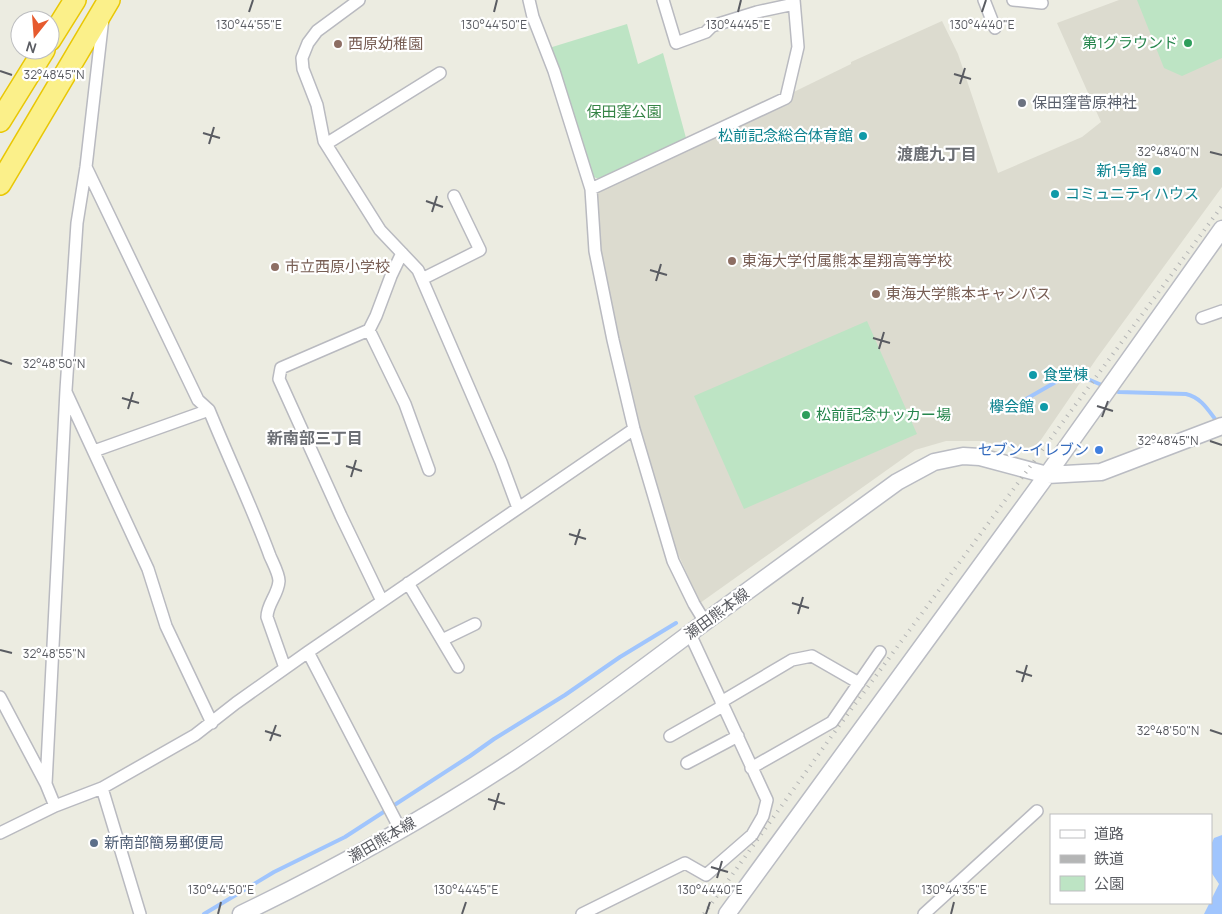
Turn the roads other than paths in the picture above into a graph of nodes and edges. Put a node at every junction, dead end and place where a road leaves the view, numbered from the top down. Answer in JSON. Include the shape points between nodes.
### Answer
{"nodes":[{"id":1,"x":75,"y":0,"type":"edge"},
{"id":2,"x":359,"y":0,"type":"edge"},
{"id":3,"x":529,"y":0,"type":"edge"},
{"id":4,"x":663,"y":0,"type":"edge"},
{"id":5,"x":984,"y":0,"type":"edge"},
{"id":6,"x":1013,"y":0,"type":"edge"},
{"id":7,"x":794,"y":2,"type":"edge"},
{"id":8,"x":1042,"y":3,"type":"dead end"},
{"id":9,"x":107,"y":4,"type":"edge"},
{"id":10,"x":60,"y":24,"type":"edge"},
{"id":11,"x":995,"y":28,"type":"dead end"},
{"id":12,"x":38,"y":60,"type":"edge"},
{"id":13,"x":440,"y":73,"type":"dead end"},
{"id":14,"x":0,"y":121,"type":"edge"},
{"id":15,"x":326,"y":144,"type":"junction"},
{"id":16,"x":86,"y":167,"type":"junction"},
{"id":17,"x":0,"y":184,"type":"edge"},
{"id":18,"x":591,"y":189,"type":"junction"},
{"id":19,"x":454,"y":196,"type":"dead end"},
{"id":20,"x":1222,"y":230,"type":"edge"},
{"id":21,"x":402,"y":253,"type":"junction"},
{"id":22,"x":422,"y":279,"type":"junction"},
{"id":23,"x":1222,"y":311,"type":"edge"},
{"id":24,"x":1202,"y":318,"type":"dead end"},
{"id":25,"x":369,"y":330,"type":"junction"},
{"id":26,"x":66,"y":390,"type":"junction"},
{"id":27,"x":209,"y":410,"type":"junction"},
{"id":28,"x":1222,"y":426,"type":"edge"},
{"id":29,"x":634,"y":429,"type":"junction"},
{"id":30,"x":94,"y":451,"type":"junction"},
{"id":31,"x":429,"y":470,"type":"dead end"},
{"id":32,"x":1047,"y":474,"type":"junction"},
{"id":33,"x":518,"y":508,"type":"junction"},
{"id":34,"x":408,"y":583,"type":"junction"},
{"id":35,"x":382,"y":601,"type":"junction"},
{"id":36,"x":705,"y":622,"type":"junction"},
{"id":37,"x":475,"y":624,"type":"dead end"},
{"id":38,"x":690,"y":634,"type":"junction"},
{"id":39,"x":442,"y":640,"type":"junction"},
{"id":40,"x":308,"y":652,"type":"junction"},
{"id":41,"x":880,"y":652,"type":"dead end"},
{"id":42,"x":458,"y":667,"type":"dead end"},
{"id":43,"x":285,"y":668,"type":"junction"},
{"id":44,"x":859,"y":683,"type":"junction"},
{"id":45,"x":0,"y":697,"type":"edge"},
{"id":46,"x":722,"y":704,"type":"junction"},
{"id":47,"x":212,"y":723,"type":"junction"},
{"id":48,"x":670,"y":736,"type":"dead end"},
{"id":49,"x":738,"y":736,"type":"junction"},
{"id":50,"x":687,"y":763,"type":"dead end"},
{"id":51,"x":751,"y":768,"type":"junction"},
{"id":52,"x":46,"y":784,"type":"junction"},
{"id":53,"x":102,"y":788,"type":"junction"},
{"id":54,"x":55,"y":806,"type":"junction"},
{"id":55,"x":1037,"y":811,"type":"dead end"},
{"id":56,"x":400,"y":829,"type":"junction"},
{"id":57,"x":0,"y":833,"type":"edge"},
{"id":58,"x":140,"y":914,"type":"edge"},
{"id":59,"x":241,"y":914,"type":"edge"},
{"id":60,"x":582,"y":914,"type":"edge"},
{"id":61,"x":727,"y":914,"type":"edge"},
{"id":62,"x":924,"y":914,"type":"edge"}],
"edges":[{"from":1,"to":10,"type":"highway"},
{"from":2,"to":15,"type":"street","via":[[317,31],[302,58]]},
{"from":3,"to":18,"type":"street"},
{"from":4,"to":7,"type":"street","via":[[676,43],[706,32],[712,26]]},
{"from":5,"to":11,"type":"street"},
{"from":6,"to":8,"type":"street"},
{"from":7,"to":18,"type":"street","via":[[798,47],[786,98]]},
{"from":9,"to":16,"type":"street"},
{"from":9,"to":17,"type":"highway"},
{"from":12,"to":14,"type":"highway"},
{"from":13,"to":15,"type":"street"},
{"from":15,"to":21,"type":"street","via":[[380,230]]},
{"from":16,"to":26,"type":"street","via":[[77,223]]},
{"from":16,"to":27,"type":"street","via":[[198,400]]},
{"from":18,"to":29,"type":"street","via":[[595,251]]},
{"from":19,"to":22,"type":"street","via":[[480,250]]},
{"from":20,"to":32,"type":"main road"},
{"from":21,"to":22,"type":"street"},
{"from":21,"to":25,"type":"street"},
{"from":22,"to":33,"type":"street"},
{"from":23,"to":24,"type":"street"},
{"from":25,"to":31,"type":"street","via":[[406,404]]},
{"from":25,"to":35,"type":"street","via":[[281,368],[279,379]]},
{"from":26,"to":30,"type":"street"},
{"from":26,"to":52,"type":"street"},
{"from":27,"to":30,"type":"street"},
{"from":27,"to":43,"type":"street","via":[[279,581],[267,608],[267,617]]},
{"from":28,"to":32,"type":"main road","name":"瀬田熊本線","via":[[1101,472]]},
{"from":29,"to":33,"type":"street"},
{"from":29,"to":36,"type":"street","via":[[673,561]]},
{"from":30,"to":47,"type":"street","via":[[148,569],[166,626]]},
{"from":32,"to":36,"type":"main road","name":"瀬田熊本線","via":[[980,457],[963,456],[934,462],[897,482]]},
{"from":32,"to":61,"type":"main road"},
{"from":33,"to":34,"type":"street"},
{"from":34,"to":35,"type":"street"},
{"from":34,"to":39,"type":"street"},
{"from":35,"to":40,"type":"street"},
{"from":36,"to":38,"type":"main road","name":"瀬田熊本線"},
{"from":37,"to":39,"type":"street"},
{"from":38,"to":46,"type":"street"},
{"from":38,"to":56,"type":"main road","name":"瀬田熊本線","via":[[514,760]]},
{"from":39,"to":42,"type":"street"},
{"from":40,"to":43,"type":"street"},
{"from":40,"to":56,"type":"street"},
{"from":41,"to":44,"type":"street"},
{"from":43,"to":47,"type":"street"},
{"from":44,"to":46,"type":"street","via":[[812,656],[792,660]]},
{"from":44,"to":51,"type":"street","via":[[832,722]]},
{"from":45,"to":52,"type":"street"},
{"from":46,"to":48,"type":"street"},
{"from":46,"to":49,"type":"street"},
{"from":47,"to":53,"type":"street"},
{"from":49,"to":50,"type":"street"},
{"from":49,"to":51,"type":"street"},
{"from":51,"to":60,"type":"street","via":[[767,800],[763,816],[752,835],[706,875],[686,863]]},
{"from":52,"to":54,"type":"street"},
{"from":53,"to":54,"type":"street"},
{"from":53,"to":58,"type":"street"},
{"from":54,"to":57,"type":"street"},
{"from":55,"to":62,"type":"street"},
{"from":56,"to":59,"type":"main road","name":"瀬田熊本線","via":[[296,888]]}]}
